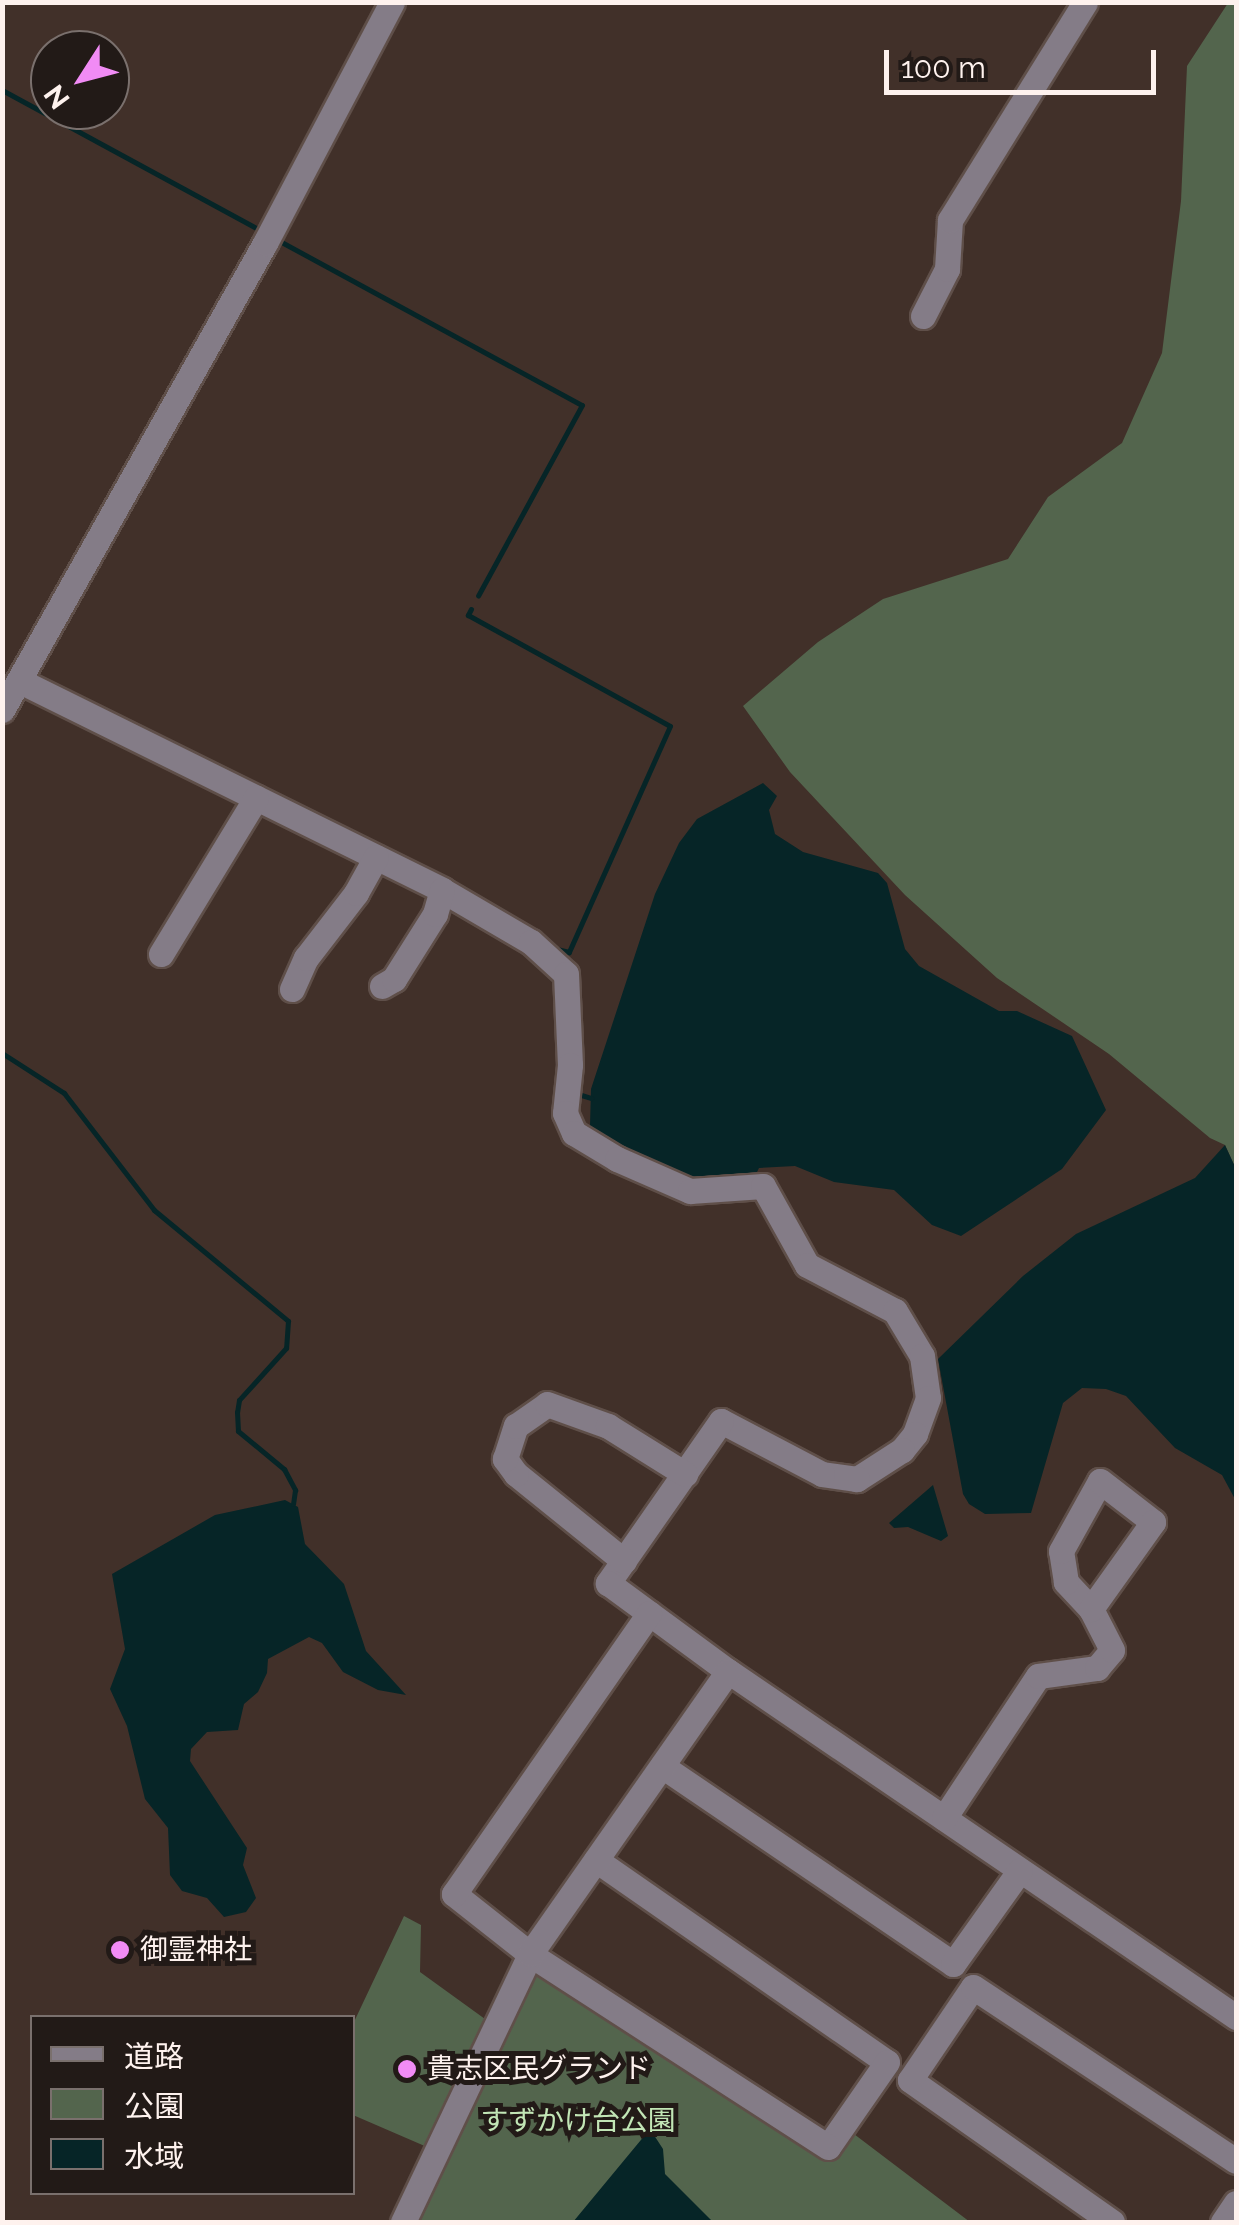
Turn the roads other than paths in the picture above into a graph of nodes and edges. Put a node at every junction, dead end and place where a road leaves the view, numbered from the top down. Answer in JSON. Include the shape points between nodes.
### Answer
{"nodes":[{"id":1,"x":392,"y":2,"type":"edge"},
{"id":2,"x":1085,"y":2,"type":"edge"},
{"id":3,"x":922,"y":316,"type":"dead end"},
{"id":4,"x":20,"y":681,"type":"junction"},
{"id":5,"x":2,"y":710,"type":"edge"},
{"id":6,"x":256,"y":798,"type":"junction"},
{"id":7,"x":376,"y":857,"type":"junction"},
{"id":8,"x":442,"y":890,"type":"junction"},
{"id":9,"x":161,"y":954,"type":"dead end"},
{"id":10,"x":382,"y":986,"type":"dead end"},
{"id":11,"x":292,"y":989,"type":"dead end"},
{"id":12,"x":684,"y":1474,"type":"junction"},
{"id":13,"x":624,"y":1561,"type":"junction"},
{"id":14,"x":1091,"y":1609,"type":"junction"},
{"id":15,"x":649,"y":1613,"type":"junction"},
{"id":16,"x":728,"y":1671,"type":"junction"},
{"id":17,"x":662,"y":1766,"type":"junction"},
{"id":18,"x":944,"y":1818,"type":"junction"},
{"id":19,"x":596,"y":1860,"type":"junction"},
{"id":20,"x":1020,"y":1870,"type":"junction"},
{"id":21,"x":530,"y":1954,"type":"junction"},
{"id":22,"x":1236,"y":2017,"type":"edge"},
{"id":23,"x":1236,"y":2161,"type":"edge"},
{"id":24,"x":1236,"y":2203,"type":"edge"},
{"id":25,"x":404,"y":2222,"type":"edge"},
{"id":26,"x":1112,"y":2222,"type":"edge"},
{"id":27,"x":1223,"y":2222,"type":"edge"}],
"edges":[{"from":1,"to":4,"type":"street","via":[[270,236]]},
{"from":2,"to":3,"type":"street","via":[[950,220],[948,270]]},
{"from":4,"to":5,"type":"street"},
{"from":4,"to":6,"type":"street"},
{"from":6,"to":7,"type":"street"},
{"from":6,"to":9,"type":"street"},
{"from":7,"to":8,"type":"street"},
{"from":7,"to":11,"type":"street"},
{"from":8,"to":10,"type":"street","via":[[435,914],[394,979]]},
{"from":8,"to":12,"type":"street","via":[[532,942],[566,974],[570,1064],[564,1112],[574,1133],[690,1191],[764,1186],[807,1266],[895,1311],[922,1356],[928,1398],[915,1434],[857,1480],[822,1474],[721,1421]]},
{"from":12,"to":13,"type":"street"},
{"from":12,"to":13,"type":"street","via":[[608,1426],[547,1404],[516,1426],[505,1458],[516,1474]]},
{"from":13,"to":15,"type":"street","via":[[608,1583]]},
{"from":14,"to":14,"type":"street","via":[[1153,1522],[1100,1480],[1062,1551],[1066,1582]]},
{"from":14,"to":18,"type":"street","via":[[1112,1650],[1097,1668],[1038,1676]]},
{"from":15,"to":16,"type":"street"},
{"from":15,"to":21,"type":"street","via":[[454,1894]]},
{"from":16,"to":17,"type":"street"},
{"from":16,"to":18,"type":"street"},
{"from":17,"to":19,"type":"street"},
{"from":17,"to":20,"type":"street","via":[[953,1964]]},
{"from":18,"to":20,"type":"street"},
{"from":19,"to":21,"type":"street"},
{"from":19,"to":21,"type":"street","via":[[887,2062],[828,2148]]},
{"from":20,"to":22,"type":"street"},
{"from":21,"to":25,"type":"street"},
{"from":23,"to":26,"type":"street","via":[[973,1987],[910,2080]]},
{"from":24,"to":27,"type":"street"}]}
